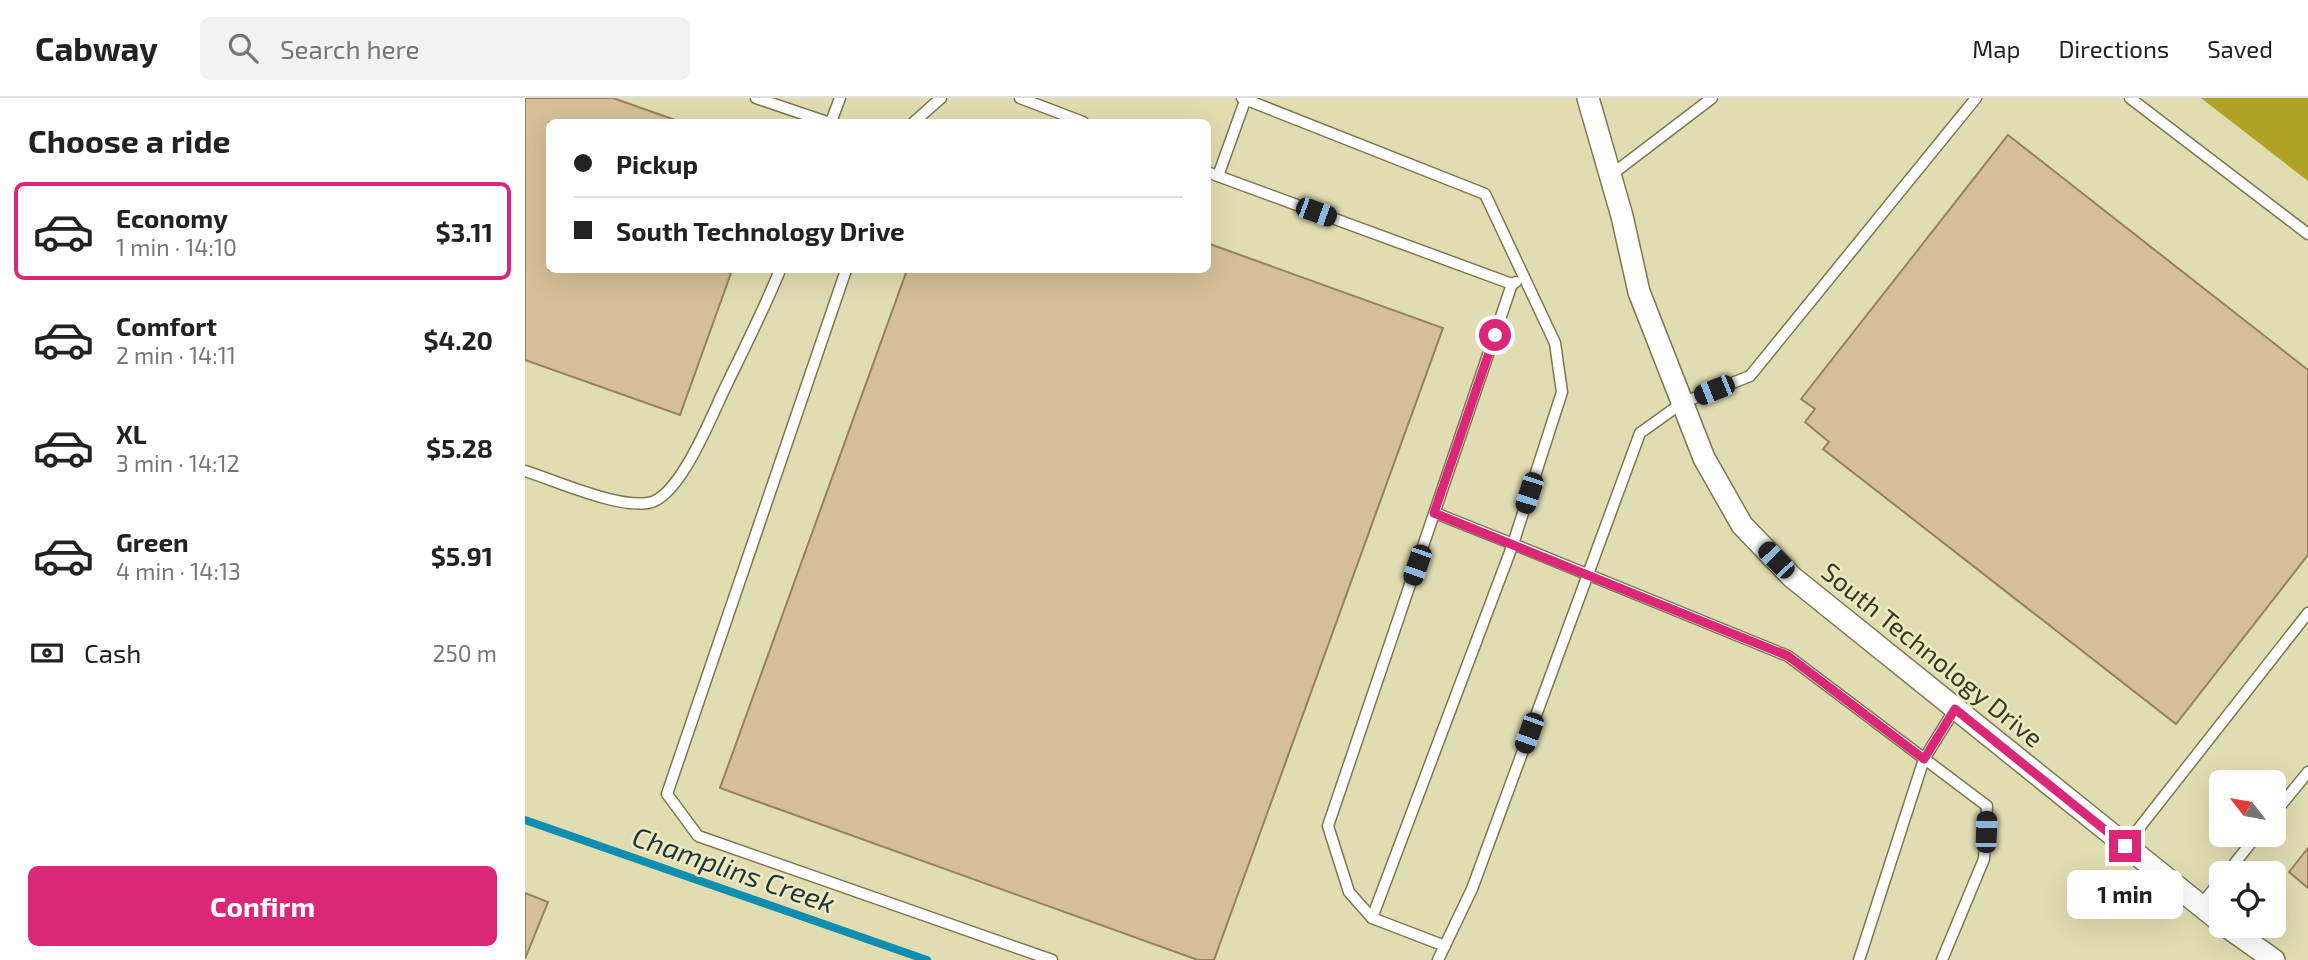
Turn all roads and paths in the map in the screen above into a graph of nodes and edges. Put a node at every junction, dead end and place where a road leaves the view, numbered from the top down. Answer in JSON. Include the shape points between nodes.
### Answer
{"nodes":[{"id":1,"x":756,"y":98,"type":"edge"},
{"id":2,"x":840,"y":98,"type":"edge"},
{"id":3,"x":941,"y":98,"type":"edge"},
{"id":4,"x":1020,"y":98,"type":"edge"},
{"id":5,"x":1245,"y":98,"type":"edge"},
{"id":6,"x":1588,"y":98,"type":"edge"},
{"id":7,"x":1712,"y":98,"type":"edge"},
{"id":8,"x":1976,"y":98,"type":"edge"},
{"id":9,"x":2130,"y":98,"type":"edge"},
{"id":10,"x":820,"y":119,"type":"edge"},
{"id":11,"x":830,"y":119,"type":"edge"},
{"id":12,"x":917,"y":119,"type":"edge"},
{"id":13,"x":1075,"y":119,"type":"edge"},
{"id":14,"x":1213,"y":174,"type":"edge"},
{"id":15,"x":1611,"y":175,"type":"junction"},
{"id":16,"x":2308,"y":234,"type":"edge"},
{"id":17,"x":779,"y":273,"type":"edge"},
{"id":18,"x":845,"y":273,"type":"edge"},
{"id":19,"x":1523,"y":278,"type":"junction"},
{"id":20,"x":1512,"y":284,"type":"junction"},
{"id":21,"x":1682,"y":403,"type":"junction"},
{"id":22,"x":525,"y":471,"type":"edge"},
{"id":23,"x":1434,"y":513,"type":"junction"},
{"id":24,"x":1513,"y":544,"type":"junction"},
{"id":25,"x":1587,"y":574,"type":"junction"},
{"id":26,"x":2308,"y":612,"type":"edge"},
{"id":27,"x":1955,"y":709,"type":"junction"},
{"id":28,"x":1924,"y":759,"type":"junction"},
{"id":29,"x":2308,"y":772,"type":"edge"},
{"id":30,"x":2286,"y":799,"type":"edge"},
{"id":31,"x":2125,"y":846,"type":"junction"},
{"id":32,"x":2248,"y":847,"type":"edge"},
{"id":33,"x":2236,"y":861,"type":"edge"},
{"id":34,"x":2209,"y":895,"type":"edge"},
{"id":35,"x":2200,"y":906,"type":"junction"},
{"id":36,"x":2209,"y":913,"type":"edge"},
{"id":37,"x":1372,"y":918,"type":"junction"},
{"id":38,"x":2244,"y":938,"type":"edge"},
{"id":39,"x":1445,"y":946,"type":"junction"},
{"id":40,"x":1052,"y":960,"type":"edge"},
{"id":41,"x":1438,"y":960,"type":"edge"},
{"id":42,"x":1859,"y":960,"type":"edge"},
{"id":43,"x":1942,"y":960,"type":"edge"},
{"id":44,"x":2274,"y":960,"type":"edge"}],
"edges":[{"from":1,"to":10,"type":"lane"},
{"from":2,"to":11,"type":"lane"},
{"from":3,"to":12,"type":"lane"},
{"from":4,"to":13,"type":"lane"},
{"from":5,"to":14,"type":"lane"},
{"from":5,"to":19,"type":"lane","via":[[1485,194]]},
{"from":6,"to":15,"type":"street","name":"South Technology Drive"},
{"from":7,"to":15,"type":"lane"},
{"from":8,"to":21,"type":"lane","via":[[1750,376]]},
{"from":9,"to":16,"type":"lane"},
{"from":14,"to":20,"type":"lane"},
{"from":15,"to":21,"type":"street","name":"South Technology Drive","via":[[1639,292]]},
{"from":17,"to":22,"type":"lane","via":[[702,439],[664,496],[650,503],[620,502]]},
{"from":18,"to":40,"type":"lane","via":[[667,794],[698,836]]},
{"from":19,"to":20,"type":"lane"},
{"from":19,"to":24,"type":"lane","via":[[1555,343],[1562,392]]},
{"from":20,"to":23,"type":"lane"},
{"from":21,"to":25,"type":"lane","via":[[1640,433]]},
{"from":21,"to":27,"type":"street","name":"South Technology Drive","via":[[1704,458],[1742,525],[1792,577]]},
{"from":23,"to":24,"type":"lane"},
{"from":23,"to":37,"type":"lane","via":[[1328,826],[1349,892]]},
{"from":24,"to":25,"type":"lane"},
{"from":24,"to":37,"type":"lane"},
{"from":25,"to":28,"type":"lane","via":[[1788,656]]},
{"from":25,"to":39,"type":"lane","via":[[1472,889]]},
{"from":26,"to":31,"type":"lane"},
{"from":27,"to":28,"type":"lane"},
{"from":27,"to":31,"type":"street","name":"South Technology Drive"},
{"from":28,"to":42,"type":"lane"},
{"from":28,"to":43,"type":"lane","via":[[1987,806],[1984,859]]},
{"from":29,"to":30,"type":"lane"},
{"from":31,"to":35,"type":"street","name":"South Technology Drive"},
{"from":32,"to":33,"type":"lane"},
{"from":34,"to":35,"type":"lane"},
{"from":35,"to":36,"type":"street","name":"South Technology Drive"},
{"from":37,"to":39,"type":"lane"},
{"from":38,"to":44,"type":"street"},
{"from":39,"to":41,"type":"lane"}]}
